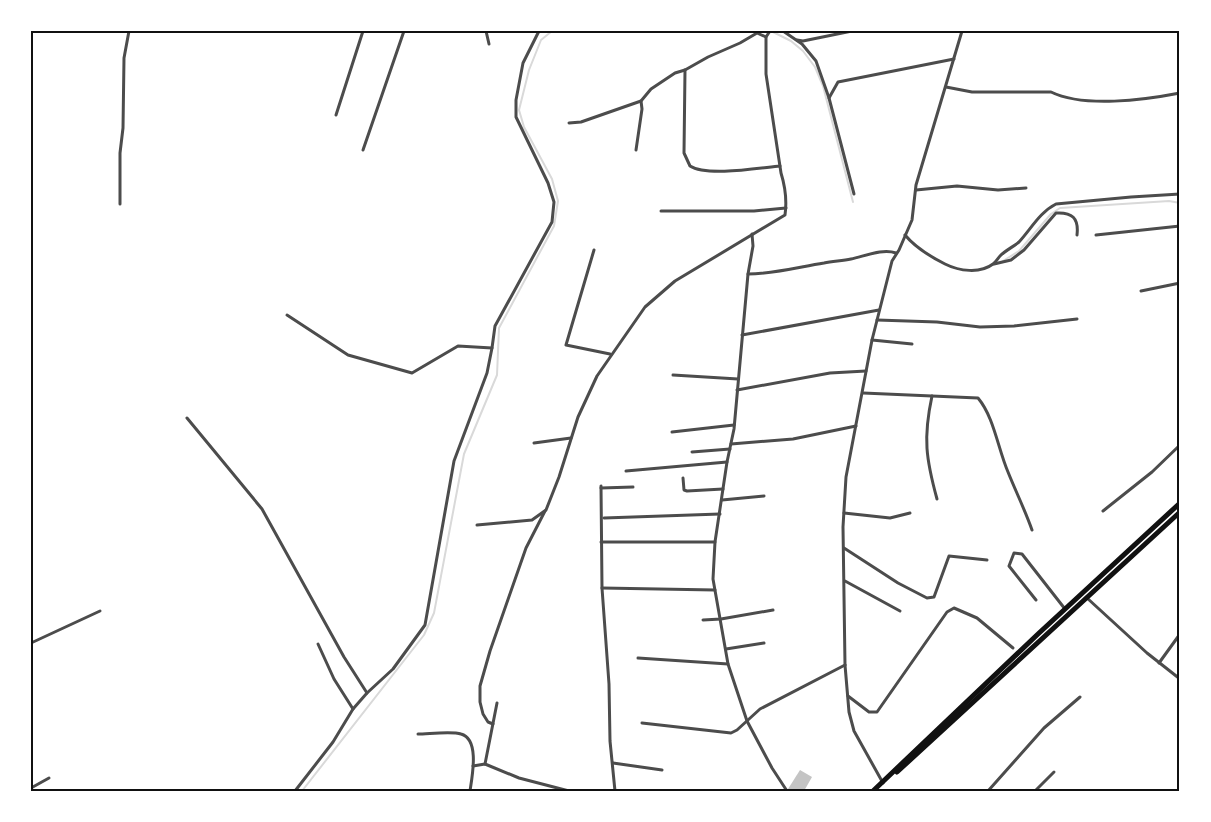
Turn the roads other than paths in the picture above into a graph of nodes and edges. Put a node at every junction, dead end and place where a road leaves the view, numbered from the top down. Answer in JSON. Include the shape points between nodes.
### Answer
{"nodes":[{"id":1,"x":130,"y":31,"type":"edge"},
{"id":2,"x":363,"y":31,"type":"edge"},
{"id":3,"x":404,"y":31,"type":"edge"},
{"id":4,"x":486,"y":31,"type":"edge"},
{"id":5,"x":539,"y":31,"type":"edge"},
{"id":6,"x":783,"y":31,"type":"edge"},
{"id":7,"x":852,"y":31,"type":"edge"},
{"id":8,"x":962,"y":31,"type":"edge"},
{"id":9,"x":755,"y":32,"type":"edge"},
{"id":10,"x":788,"y":33,"type":"edge"},
{"id":11,"x":768,"y":34,"type":"edge"},
{"id":12,"x":796,"y":40,"type":"junction"},
{"id":13,"x":489,"y":44,"type":"dead end"},
{"id":14,"x":954,"y":59,"type":"junction"},
{"id":15,"x":684,"y":70,"type":"junction"},
{"id":16,"x":946,"y":87,"type":"junction"},
{"id":17,"x":1180,"y":93,"type":"edge"},
{"id":18,"x":829,"y":98,"type":"junction"},
{"id":19,"x":641,"y":101,"type":"junction"},
{"id":20,"x":336,"y":115,"type":"dead end"},
{"id":21,"x":569,"y":123,"type":"dead end"},
{"id":22,"x":363,"y":150,"type":"dead end"},
{"id":23,"x":636,"y":150,"type":"dead end"},
{"id":24,"x":780,"y":166,"type":"junction"},
{"id":25,"x":1026,"y":188,"type":"dead end"},
{"id":26,"x":916,"y":190,"type":"junction"},
{"id":27,"x":854,"y":194,"type":"dead end"},
{"id":28,"x":1180,"y":194,"type":"edge"},
{"id":29,"x":120,"y":204,"type":"dead end"},
{"id":30,"x":786,"y":208,"type":"junction"},
{"id":31,"x":661,"y":211,"type":"dead end"},
{"id":32,"x":1180,"y":226,"type":"edge"},
{"id":33,"x":752,"y":233,"type":"junction"},
{"id":34,"x":1077,"y":235,"type":"dead end"},
{"id":35,"x":1096,"y":235,"type":"dead end"},
{"id":36,"x":905,"y":236,"type":"junction"},
{"id":37,"x":594,"y":250,"type":"dead end"},
{"id":38,"x":898,"y":251,"type":"junction"},
{"id":39,"x":993,"y":264,"type":"junction"},
{"id":40,"x":748,"y":274,"type":"junction"},
{"id":41,"x":1180,"y":283,"type":"edge"},
{"id":42,"x":1142,"y":291,"type":"dead end"},
{"id":43,"x":879,"y":310,"type":"junction"},
{"id":44,"x":287,"y":315,"type":"dead end"},
{"id":45,"x":1077,"y":319,"type":"dead end"},
{"id":46,"x":877,"y":320,"type":"junction"},
{"id":47,"x":742,"y":335,"type":"junction"},
{"id":48,"x":872,"y":340,"type":"junction"},
{"id":49,"x":912,"y":344,"type":"dead end"},
{"id":50,"x":492,"y":348,"type":"junction"},
{"id":51,"x":610,"y":355,"type":"junction"},
{"id":52,"x":866,"y":371,"type":"junction"},
{"id":53,"x":673,"y":375,"type":"dead end"},
{"id":54,"x":738,"y":379,"type":"junction"},
{"id":55,"x":737,"y":390,"type":"junction"},
{"id":56,"x":863,"y":392,"type":"junction"},
{"id":57,"x":932,"y":396,"type":"junction"},
{"id":58,"x":187,"y":418,"type":"dead end"},
{"id":59,"x":734,"y":425,"type":"junction"},
{"id":60,"x":856,"y":426,"type":"junction"},
{"id":61,"x":672,"y":432,"type":"dead end"},
{"id":62,"x":571,"y":438,"type":"junction"},
{"id":63,"x":534,"y":443,"type":"dead end"},
{"id":64,"x":731,"y":444,"type":"junction"},
{"id":65,"x":1180,"y":445,"type":"edge"},
{"id":66,"x":730,"y":449,"type":"junction"},
{"id":67,"x":692,"y":452,"type":"dead end"},
{"id":68,"x":727,"y":462,"type":"junction"},
{"id":69,"x":626,"y":471,"type":"dead end"},
{"id":70,"x":683,"y":478,"type":"dead end"},
{"id":71,"x":633,"y":487,"type":"dead end"},
{"id":72,"x":723,"y":489,"type":"junction"},
{"id":73,"x":764,"y":496,"type":"dead end"},
{"id":74,"x":937,"y":499,"type":"dead end"},
{"id":75,"x":722,"y":500,"type":"junction"},
{"id":76,"x":1180,"y":503,"type":"edge"},
{"id":77,"x":546,"y":510,"type":"junction"},
{"id":78,"x":1103,"y":510,"type":"dead end"},
{"id":79,"x":1180,"y":512,"type":"edge"},
{"id":80,"x":844,"y":513,"type":"junction"},
{"id":81,"x":910,"y":513,"type":"dead end"},
{"id":82,"x":720,"y":514,"type":"junction"},
{"id":83,"x":604,"y":518,"type":"dead end"},
{"id":84,"x":477,"y":526,"type":"dead end"},
{"id":85,"x":1032,"y":530,"type":"dead end"},
{"id":86,"x":601,"y":542,"type":"junction"},
{"id":87,"x":715,"y":542,"type":"junction"},
{"id":88,"x":843,"y":548,"type":"junction"},
{"id":89,"x":987,"y":560,"type":"dead end"},
{"id":90,"x":845,"y":581,"type":"junction"},
{"id":91,"x":602,"y":588,"type":"junction"},
{"id":92,"x":715,"y":590,"type":"junction"},
{"id":93,"x":1086,"y":598,"type":"junction"},
{"id":94,"x":1036,"y":600,"type":"dead end"},
{"id":95,"x":1066,"y":609,"type":"junction"},
{"id":96,"x":773,"y":610,"type":"dead end"},
{"id":97,"x":100,"y":611,"type":"dead end"},
{"id":98,"x":900,"y":611,"type":"dead end"},
{"id":99,"x":721,"y":619,"type":"junction"},
{"id":100,"x":703,"y":620,"type":"dead end"},
{"id":101,"x":1180,"y":634,"type":"edge"},
{"id":102,"x":31,"y":643,"type":"edge"},
{"id":103,"x":764,"y":643,"type":"dead end"},
{"id":104,"x":318,"y":644,"type":"dead end"},
{"id":105,"x":1013,"y":648,"type":"dead end"},
{"id":106,"x":726,"y":649,"type":"junction"},
{"id":107,"x":638,"y":658,"type":"dead end"},
{"id":108,"x":1159,"y":663,"type":"junction"},
{"id":109,"x":728,"y":664,"type":"junction"},
{"id":110,"x":845,"y":665,"type":"junction"},
{"id":111,"x":1180,"y":679,"type":"edge"},
{"id":112,"x":367,"y":693,"type":"junction"},
{"id":113,"x":847,"y":696,"type":"junction"},
{"id":114,"x":1080,"y":697,"type":"dead end"},
{"id":115,"x":497,"y":703,"type":"dead end"},
{"id":116,"x":353,"y":709,"type":"junction"},
{"id":117,"x":747,"y":721,"type":"junction"},
{"id":118,"x":642,"y":723,"type":"dead end"},
{"id":119,"x":493,"y":724,"type":"junction"},
{"id":120,"x":418,"y":734,"type":"dead end"},
{"id":121,"x":613,"y":763,"type":"junction"},
{"id":122,"x":485,"y":764,"type":"junction"},
{"id":123,"x":473,"y":766,"type":"junction"},
{"id":124,"x":662,"y":770,"type":"dead end"},
{"id":125,"x":1054,"y":772,"type":"dead end"},
{"id":126,"x":49,"y":778,"type":"dead end"},
{"id":127,"x":883,"y":783,"type":"junction"},
{"id":128,"x":31,"y":788,"type":"edge"},
{"id":129,"x":295,"y":791,"type":"edge"},
{"id":130,"x":470,"y":791,"type":"edge"},
{"id":131,"x":569,"y":791,"type":"edge"},
{"id":132,"x":615,"y":791,"type":"edge"},
{"id":133,"x":787,"y":791,"type":"edge"},
{"id":134,"x":875,"y":791,"type":"edge"},
{"id":135,"x":988,"y":791,"type":"edge"},
{"id":136,"x":1036,"y":791,"type":"edge"}],
"edges":[{"from":1,"to":29,"type":"street","via":[[124,58]]},
{"from":2,"to":20,"type":"street"},
{"from":3,"to":22,"type":"street"},
{"from":4,"to":13,"type":"street"},
{"from":5,"to":50,"type":"street","via":[[523,63],[516,117],[548,183],[554,202],[552,222],[495,326]]},
{"from":6,"to":10,"type":"street"},
{"from":7,"to":12,"type":"street"},
{"from":8,"to":14,"type":"street"},
{"from":9,"to":11,"type":"street"},
{"from":9,"to":15,"type":"street","via":[[740,43]]},
{"from":10,"to":12,"type":"street"},
{"from":11,"to":24,"type":"street","via":[[766,74]]},
{"from":12,"to":18,"type":"street","via":[[816,61]]},
{"from":14,"to":16,"type":"street"},
{"from":14,"to":18,"type":"street","via":[[838,82]]},
{"from":15,"to":19,"type":"street","via":[[661,81]]},
{"from":15,"to":24,"type":"street","via":[[684,153],[690,166],[700,170],[724,171]]},
{"from":16,"to":17,"type":"street","via":[[972,92],[1051,92],[1084,101]]},
{"from":16,"to":26,"type":"street"},
{"from":18,"to":27,"type":"street"},
{"from":19,"to":21,"type":"street","via":[[581,122]]},
{"from":19,"to":23,"type":"street"},
{"from":24,"to":30,"type":"street"},
{"from":25,"to":26,"type":"street","via":[[998,190],[957,186]]},
{"from":26,"to":36,"type":"street","via":[[912,220]]},
{"from":28,"to":39,"type":"street","via":[[1056,204],[1046,210]]},
{"from":30,"to":31,"type":"street"},
{"from":30,"to":33,"type":"street","via":[[782,218]]},
{"from":32,"to":35,"type":"street"},
{"from":33,"to":40,"type":"street"},
{"from":33,"to":51,"type":"street","via":[[676,281],[645,307]]},
{"from":34,"to":39,"type":"street","via":[[1071,215],[1056,213],[1024,250],[1011,260]]},
{"from":36,"to":38,"type":"street"},
{"from":36,"to":39,"type":"street","via":[[948,266],[970,270]]},
{"from":37,"to":51,"type":"street","via":[[566,346]]},
{"from":38,"to":40,"type":"street","via":[[785,271]]},
{"from":38,"to":43,"type":"street","via":[[892,261]]},
{"from":40,"to":47,"type":"street"},
{"from":41,"to":42,"type":"street"},
{"from":43,"to":46,"type":"street"},
{"from":43,"to":47,"type":"street"},
{"from":44,"to":50,"type":"street","via":[[348,355],[412,373],[458,346]]},
{"from":45,"to":46,"type":"street","via":[[980,327]]},
{"from":46,"to":48,"type":"street"},
{"from":47,"to":54,"type":"street"},
{"from":48,"to":49,"type":"street"},
{"from":48,"to":52,"type":"street"},
{"from":50,"to":112,"type":"street","via":[[487,373],[454,461],[425,625],[393,669]]},
{"from":51,"to":62,"type":"street","via":[[597,376]]},
{"from":52,"to":55,"type":"street","via":[[830,373]]},
{"from":52,"to":56,"type":"street"},
{"from":53,"to":54,"type":"street"},
{"from":54,"to":55,"type":"street"},
{"from":55,"to":59,"type":"street"},
{"from":56,"to":57,"type":"street"},
{"from":56,"to":60,"type":"street"},
{"from":57,"to":74,"type":"street","via":[[926,444]]},
{"from":57,"to":85,"type":"street","via":[[978,398],[986,407]]},
{"from":58,"to":112,"type":"street","via":[[262,509]]},
{"from":59,"to":61,"type":"street"},
{"from":59,"to":64,"type":"street"},
{"from":60,"to":64,"type":"street","via":[[793,439]]},
{"from":60,"to":80,"type":"street","via":[[846,477]]},
{"from":62,"to":63,"type":"street"},
{"from":62,"to":77,"type":"street"},
{"from":64,"to":66,"type":"street"},
{"from":65,"to":78,"type":"street","via":[[1152,472]]},
{"from":66,"to":67,"type":"street"},
{"from":66,"to":68,"type":"street"},
{"from":68,"to":69,"type":"street"},
{"from":68,"to":72,"type":"street"},
{"from":70,"to":72,"type":"street","via":[[682,485],[687,492]]},
{"from":71,"to":86,"type":"street","via":[[601,487]]},
{"from":72,"to":75,"type":"street"},
{"from":73,"to":75,"type":"street"},
{"from":75,"to":82,"type":"street"},
{"from":76,"to":95,"type":"main road"},
{"from":77,"to":84,"type":"street","via":[[532,520]]},
{"from":77,"to":119,"type":"street","via":[[526,548],[480,686],[483,714]]},
{"from":79,"to":93,"type":"main road"},
{"from":80,"to":81,"type":"street","via":[[890,518]]},
{"from":80,"to":88,"type":"street"},
{"from":82,"to":83,"type":"street"},
{"from":82,"to":87,"type":"street"},
{"from":86,"to":87,"type":"street"},
{"from":86,"to":91,"type":"street"},
{"from":87,"to":92,"type":"street"},
{"from":88,"to":89,"type":"street","via":[[898,583],[931,599],[949,556]]},
{"from":88,"to":90,"type":"street"},
{"from":90,"to":98,"type":"street"},
{"from":90,"to":110,"type":"street"},
{"from":91,"to":92,"type":"street"},
{"from":91,"to":121,"type":"street"},
{"from":92,"to":99,"type":"street"},
{"from":93,"to":108,"type":"street"},
{"from":93,"to":127,"type":"main road"},
{"from":94,"to":95,"type":"street","via":[[1009,566],[1014,553],[1022,554]]},
{"from":95,"to":127,"type":"main road"},
{"from":96,"to":99,"type":"street"},
{"from":97,"to":102,"type":"street"},
{"from":99,"to":100,"type":"street"},
{"from":99,"to":106,"type":"street"},
{"from":101,"to":108,"type":"street"},
{"from":103,"to":106,"type":"street"},
{"from":104,"to":116,"type":"street","via":[[334,679]]},
{"from":105,"to":113,"type":"street","via":[[977,618],[954,608],[877,712],[869,712]]},
{"from":106,"to":109,"type":"street"},
{"from":107,"to":109,"type":"street"},
{"from":108,"to":111,"type":"street"},
{"from":109,"to":117,"type":"street"},
{"from":110,"to":113,"type":"street"},
{"from":110,"to":117,"type":"street","via":[[760,709]]},
{"from":112,"to":116,"type":"street"},
{"from":113,"to":127,"type":"street","via":[[854,731]]},
{"from":114,"to":135,"type":"street","via":[[1044,728]]},
{"from":115,"to":119,"type":"street"},
{"from":116,"to":129,"type":"street","via":[[334,742]]},
{"from":117,"to":118,"type":"street","via":[[731,733]]},
{"from":117,"to":133,"type":"street"},
{"from":119,"to":122,"type":"street"},
{"from":120,"to":123,"type":"street","via":[[460,734],[467,737],[472,747]]},
{"from":121,"to":124,"type":"street"},
{"from":121,"to":132,"type":"street"},
{"from":122,"to":123,"type":"street"},
{"from":122,"to":131,"type":"street","via":[[519,778]]},
{"from":123,"to":130,"type":"street"},
{"from":125,"to":136,"type":"street"},
{"from":126,"to":128,"type":"street"},
{"from":127,"to":134,"type":"main road"}]}
